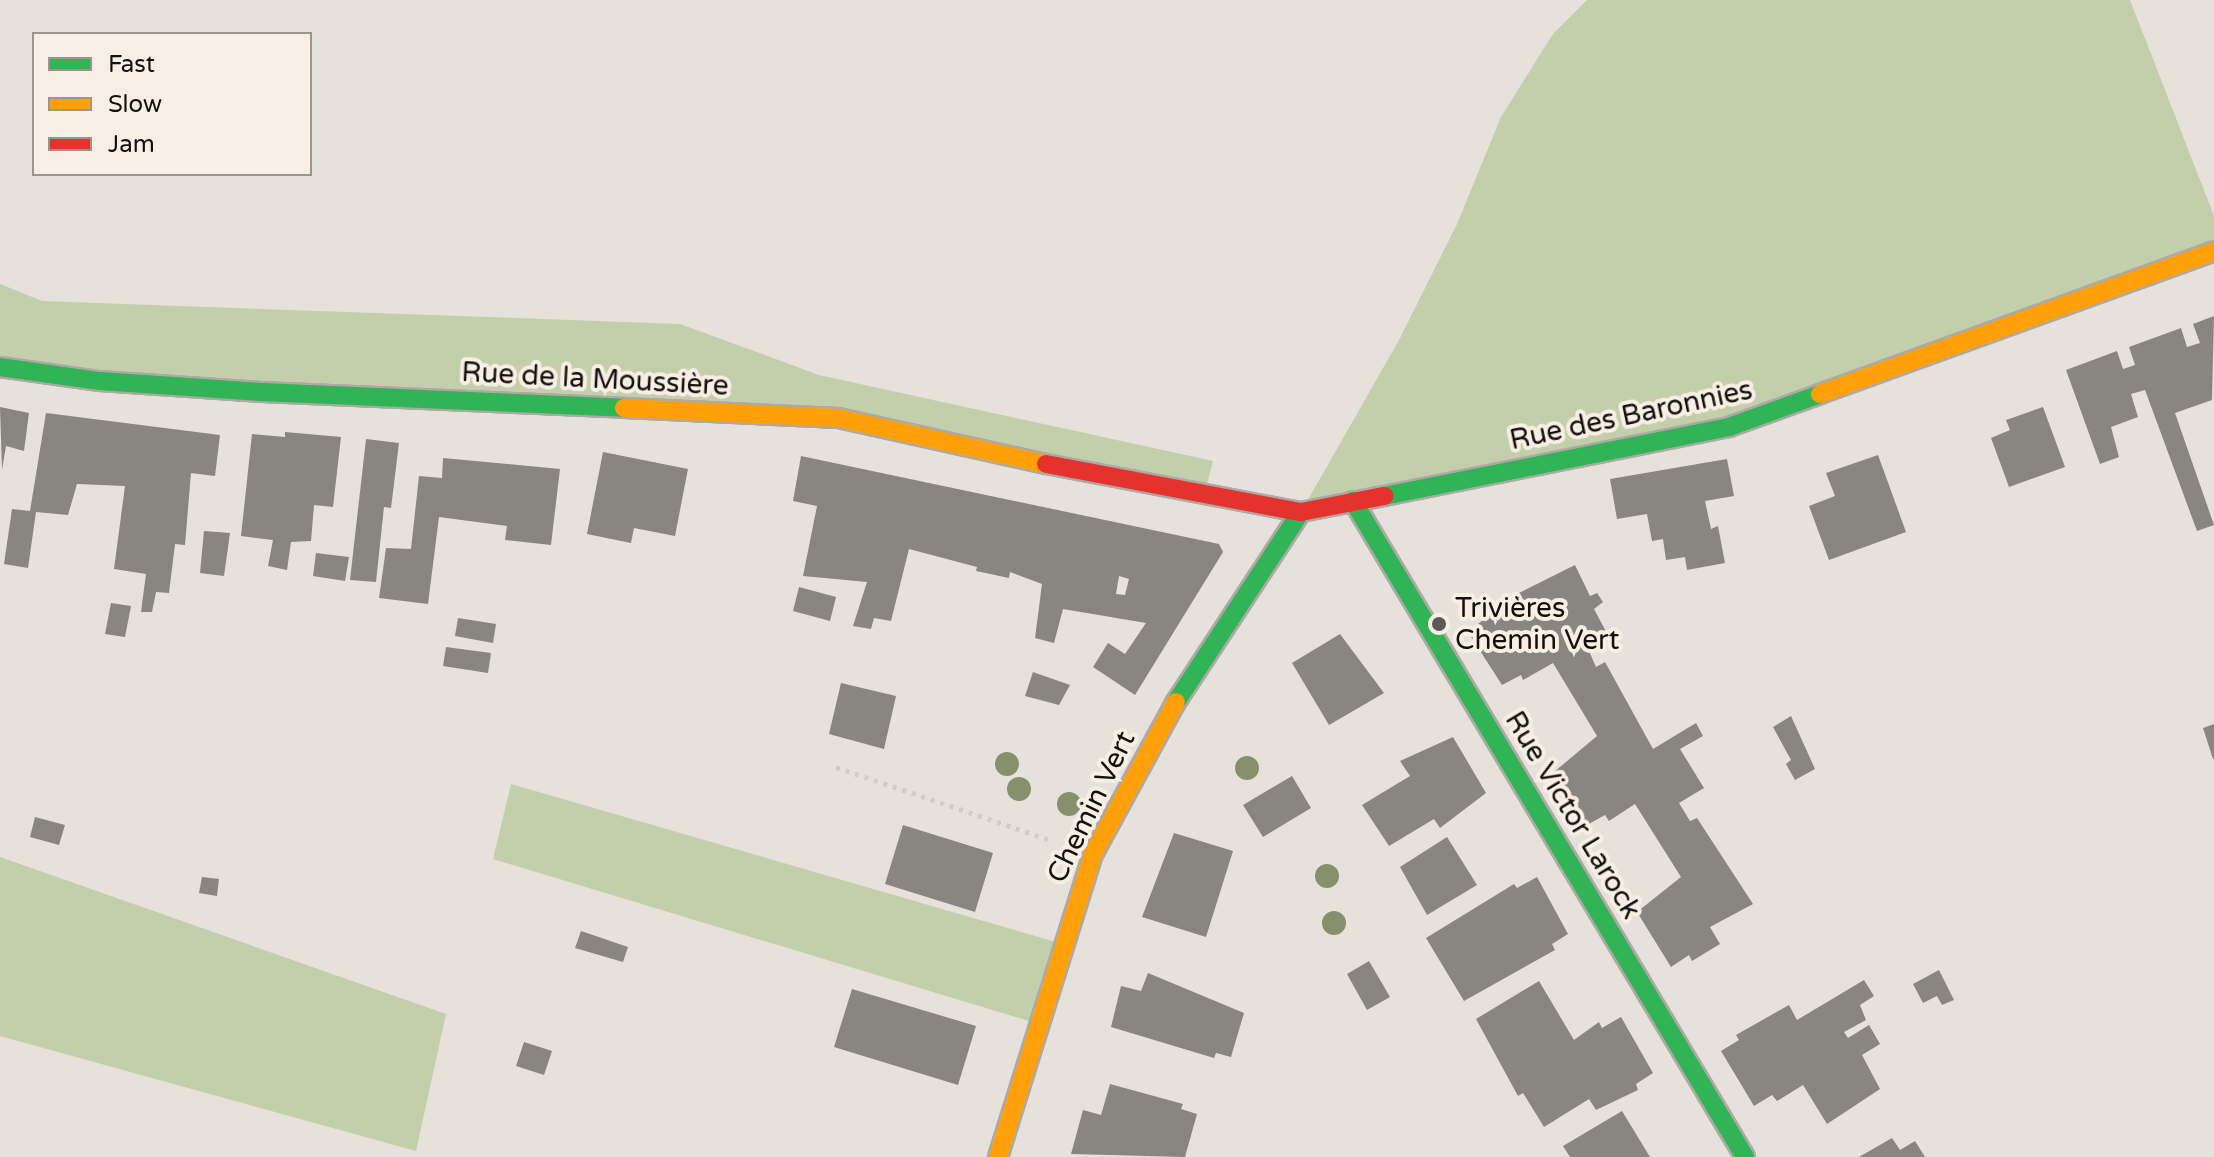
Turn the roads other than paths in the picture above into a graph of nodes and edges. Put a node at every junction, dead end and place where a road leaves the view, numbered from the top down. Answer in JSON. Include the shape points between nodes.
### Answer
{"nodes":[{"id":1,"x":2214,"y":251,"type":"edge"},
{"id":2,"x":0,"y":367,"type":"edge"},
{"id":3,"x":1180,"y":493,"type":"joint"},
{"id":4,"x":1353,"y":501,"type":"junction"},
{"id":5,"x":1301,"y":512,"type":"junction"},
{"id":6,"x":998,"y":1157,"type":"edge"},
{"id":7,"x":1745,"y":1157,"type":"edge"}],
"edges":[{"from":1,"to":4,"type":"street","name":"Rue des Baronnies","via":[[1729,427]]},
{"from":2,"to":3,"type":"street","name":"Rue de la Moussière","via":[[100,381],[262,392],[838,418]]},
{"from":3,"to":5,"type":"street","name":"Rue des Baronnies"},
{"from":4,"to":5,"type":"street","name":"Rue des Baronnies"},
{"from":4,"to":7,"type":"street","name":"Rue Victor Larock"},
{"from":5,"to":6,"type":"street","name":"Chemin Vert","via":[[1178,698],[1093,854]]}]}
